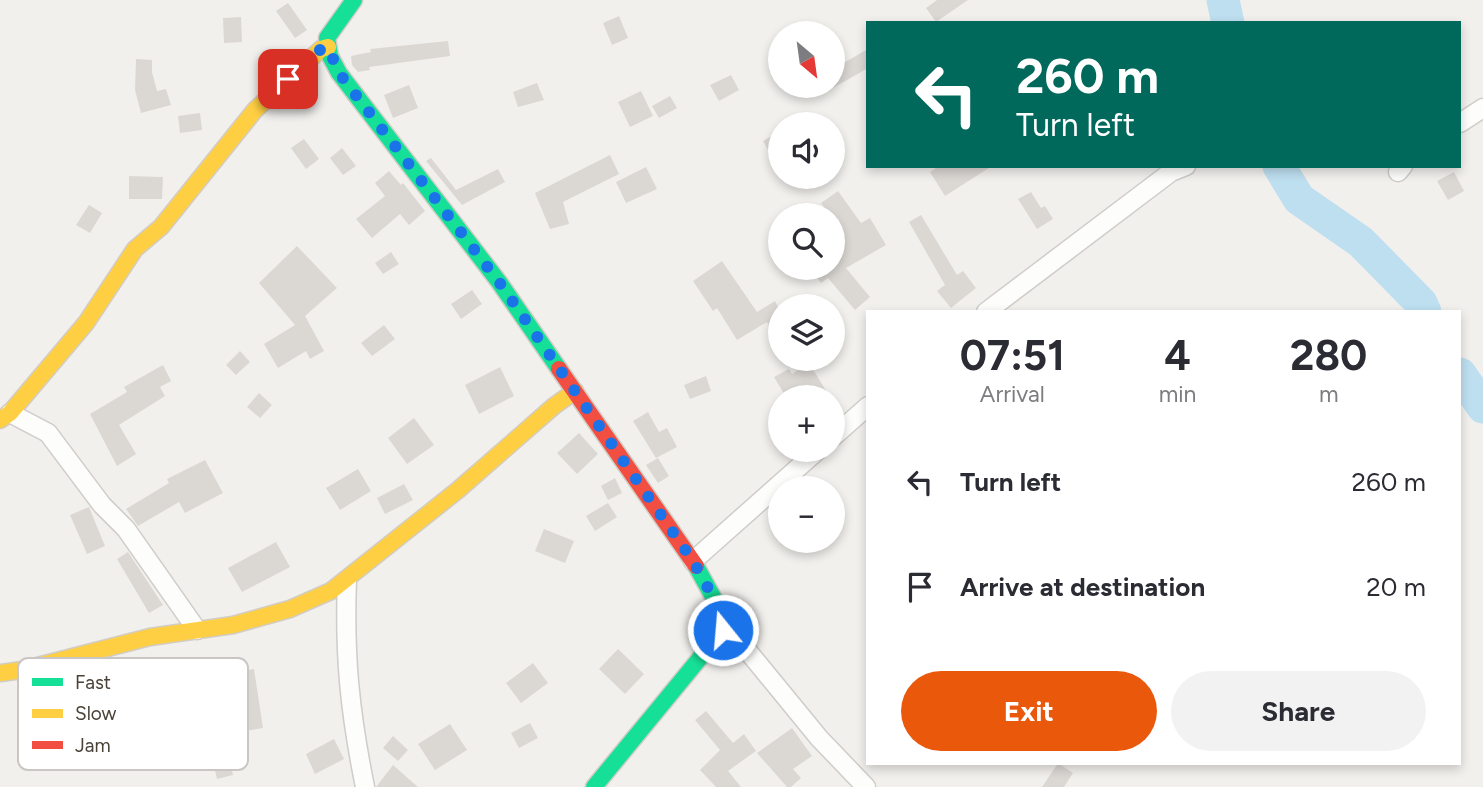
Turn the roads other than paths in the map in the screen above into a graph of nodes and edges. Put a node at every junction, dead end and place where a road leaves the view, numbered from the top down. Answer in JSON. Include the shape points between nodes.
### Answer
{"nodes":[{"id":1,"x":354,"y":0,"type":"edge"},
{"id":2,"x":328,"y":47,"type":"junction"},
{"id":3,"x":1483,"y":108,"type":"edge"},
{"id":4,"x":1461,"y":122,"type":"edge"},
{"id":5,"x":1181,"y":168,"type":"edge"},
{"id":6,"x":989,"y":310,"type":"edge"},
{"id":7,"x":575,"y":391,"type":"junction"},
{"id":8,"x":866,"y":407,"type":"edge"},
{"id":9,"x":5,"y":417,"type":"edge"},
{"id":10,"x":845,"y":426,"type":"edge"},
{"id":11,"x":804,"y":462,"type":"edge"},
{"id":12,"x":693,"y":561,"type":"junction"},
{"id":13,"x":347,"y":580,"type":"junction"},
{"id":14,"x":724,"y":622,"type":"junction"},
{"id":15,"x":197,"y":630,"type":"junction"},
{"id":16,"x":70,"y":658,"type":"edge"},
{"id":17,"x":18,"y":671,"type":"edge"},
{"id":18,"x":0,"y":673,"type":"edge"},
{"id":19,"x":365,"y":787,"type":"edge"},
{"id":20,"x":594,"y":787,"type":"edge"},
{"id":21,"x":866,"y":787,"type":"edge"}],
"edges":[{"from":1,"to":2,"type":"street","via":[[327,38]]},
{"from":2,"to":7,"type":"street","via":[[339,73],[499,282]]},
{"from":2,"to":9,"type":"street","via":[[255,110],[161,227],[135,249],[86,323]]},
{"from":3,"to":4,"type":"street"},
{"from":5,"to":6,"type":"street"},
{"from":7,"to":12,"type":"street"},
{"from":7,"to":13,"type":"street"},
{"from":8,"to":10,"type":"street"},
{"from":9,"to":15,"type":"street","via":[[48,433],[126,529]]},
{"from":11,"to":12,"type":"street"},
{"from":12,"to":14,"type":"street"},
{"from":13,"to":15,"type":"street","via":[[290,609]]},
{"from":13,"to":19,"type":"street","via":[[347,676]]},
{"from":14,"to":20,"type":"street","via":[[723,630],[690,673]]},
{"from":14,"to":21,"type":"street","via":[[819,738]]},
{"from":15,"to":16,"type":"street"},
{"from":17,"to":18,"type":"street"}]}
